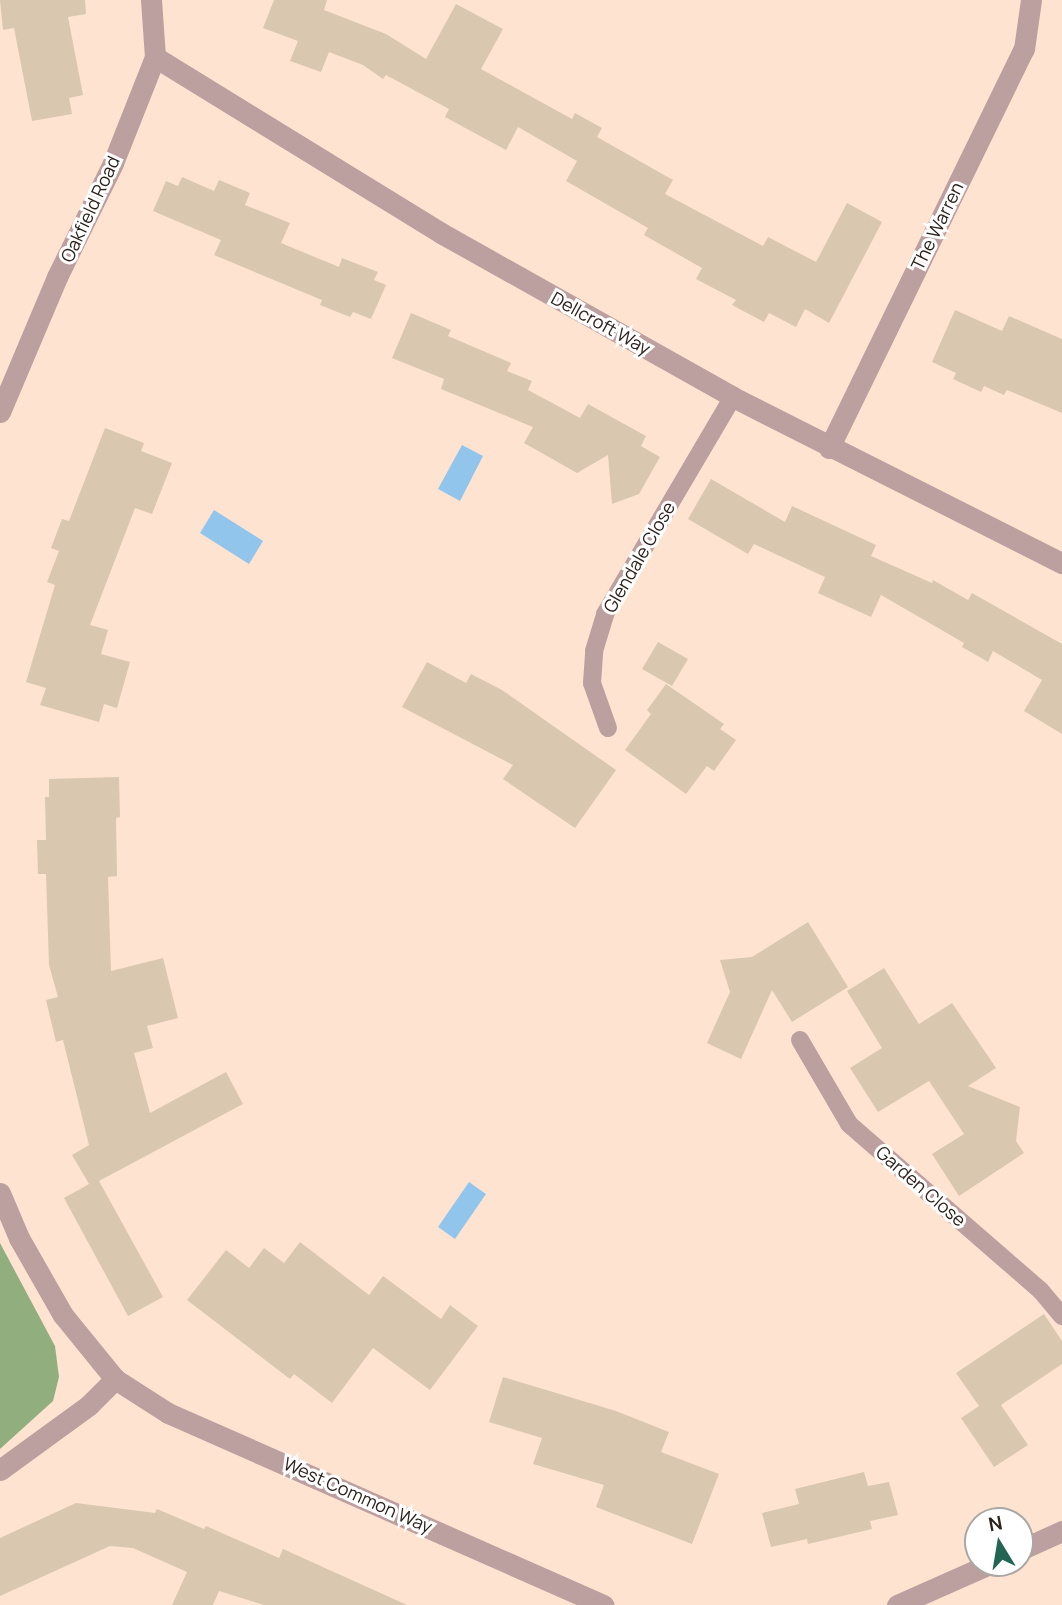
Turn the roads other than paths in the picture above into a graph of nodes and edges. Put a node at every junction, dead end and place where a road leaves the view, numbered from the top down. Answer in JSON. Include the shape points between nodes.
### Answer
{"nodes":[{"id":1,"x":151,"y":0,"type":"edge"},
{"id":2,"x":1031,"y":0,"type":"edge"},
{"id":3,"x":155,"y":57,"type":"junction"},
{"id":4,"x":733,"y":397,"type":"junction"},
{"id":5,"x":0,"y":412,"type":"edge"},
{"id":6,"x":829,"y":448,"type":"junction"},
{"id":7,"x":1062,"y":563,"type":"edge"},
{"id":8,"x":608,"y":728,"type":"dead end"},
{"id":9,"x":800,"y":1040,"type":"dead end"},
{"id":10,"x":0,"y":1193,"type":"edge"},
{"id":11,"x":1062,"y":1316,"type":"edge"},
{"id":12,"x":115,"y":1379,"type":"junction"},
{"id":13,"x":0,"y":1470,"type":"edge"},
{"id":14,"x":1062,"y":1531,"type":"edge"},
{"id":15,"x":1034,"y":1544,"type":"edge"},
{"id":16,"x":964,"y":1576,"type":"edge"},
{"id":17,"x":604,"y":1605,"type":"edge"},
{"id":18,"x":900,"y":1605,"type":"edge"}],
"edges":[{"from":1,"to":3,"type":"street","name":"Oakfield Road"},
{"from":2,"to":6,"type":"street","name":"The Warren","via":[[1024,49]]},
{"from":3,"to":4,"type":"street","name":"Dellcroft Way","via":[[441,233]]},
{"from":3,"to":5,"type":"street","name":"Oakfield Road","via":[[113,163],[57,276]]},
{"from":4,"to":6,"type":"street","name":"Dellcroft Way"},
{"from":4,"to":8,"type":"lane","name":"Glendale Close","via":[[605,614],[594,651],[592,684]]},
{"from":6,"to":7,"type":"street","name":"Dellcroft Way"},
{"from":9,"to":11,"type":"lane","name":"Garden Close","via":[[849,1124],[1041,1291]]},
{"from":10,"to":12,"type":"street","via":[[19,1238],[63,1315]]},
{"from":12,"to":13,"type":"street","via":[[89,1405]]},
{"from":12,"to":17,"type":"street","name":"West Common Way","via":[[168,1413]]},
{"from":14,"to":15,"type":"street"},
{"from":16,"to":18,"type":"street"}]}
